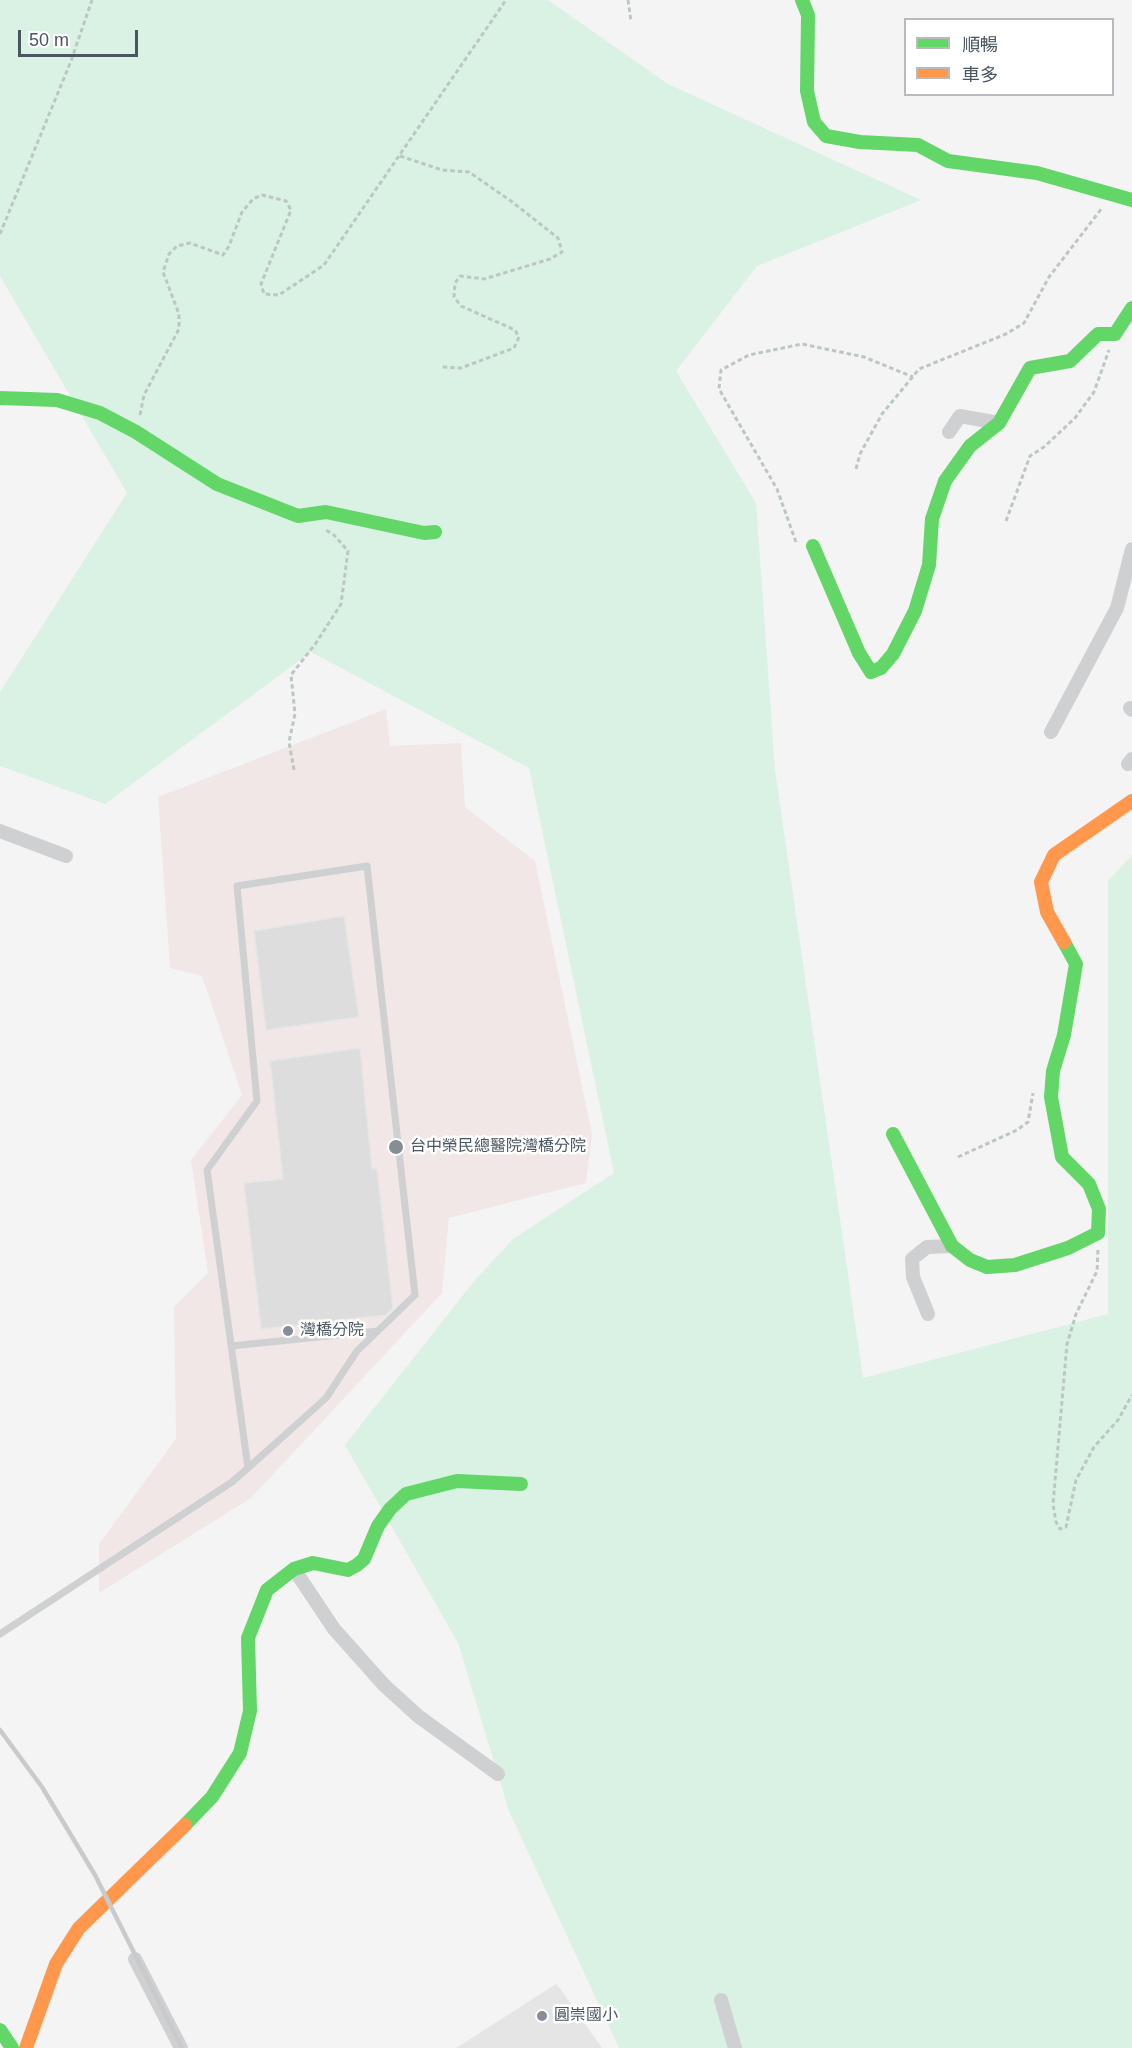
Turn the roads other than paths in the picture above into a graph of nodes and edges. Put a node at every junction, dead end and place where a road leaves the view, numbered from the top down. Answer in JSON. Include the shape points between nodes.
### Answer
{"nodes":[{"id":1,"x":802,"y":0,"type":"edge"},
{"id":2,"x":1132,"y":200,"type":"edge"},
{"id":3,"x":1132,"y":308,"type":"edge"},
{"id":4,"x":0,"y":398,"type":"edge"},
{"id":5,"x":999,"y":423,"type":"junction"},
{"id":6,"x":949,"y":432,"type":"dead end"},
{"id":7,"x":435,"y":532,"type":"dead end"},
{"id":8,"x":813,"y":546,"type":"road end"},
{"id":9,"x":1132,"y":549,"type":"edge"},
{"id":10,"x":1051,"y":732,"type":"dead end"},
{"id":11,"x":1132,"y":801,"type":"edge"},
{"id":12,"x":0,"y":831,"type":"edge"},
{"id":13,"x":66,"y":856,"type":"dead end"},
{"id":14,"x":893,"y":1134,"type":"dead end"},
{"id":15,"x":952,"y":1246,"type":"junction"},
{"id":16,"x":928,"y":1314,"type":"dead end"},
{"id":17,"x":378,"y":1331,"type":"junction"},
{"id":18,"x":231,"y":1346,"type":"junction"},
{"id":19,"x":248,"y":1468,"type":"junction"},
{"id":20,"x":521,"y":1484,"type":"dead end"},
{"id":21,"x":294,"y":1569,"type":"junction"},
{"id":22,"x":0,"y":1634,"type":"edge"},
{"id":23,"x":498,"y":1774,"type":"dead end"},
{"id":24,"x":135,"y":1959,"type":"dead end"},
{"id":25,"x":721,"y":2000,"type":"dead end"},
{"id":26,"x":0,"y":2030,"type":"edge"},
{"id":27,"x":12,"y":2048,"type":"edge"},
{"id":28,"x":26,"y":2048,"type":"edge"},
{"id":29,"x":181,"y":2048,"type":"edge"},
{"id":30,"x":735,"y":2048,"type":"edge"}],
"edges":[{"from":1,"to":2,"type":"street","via":[[808,15],[807,91],[814,122],[826,135],[860,142],[918,145],[948,161],[1037,173]]},
{"from":3,"to":5,"type":"street","via":[[1115,334],[1098,333],[1070,361],[1030,368]]},
{"from":4,"to":7,"type":"street","via":[[57,400],[100,413],[217,484],[298,516],[326,512]]},
{"from":5,"to":6,"type":"street","via":[[960,416]]},
{"from":5,"to":8,"type":"street","via":[[970,446],[945,481],[932,519],[929,565],[915,611],[882,668],[871,672],[859,653]]},
{"from":9,"to":10,"type":"street","via":[[1117,608]]},
{"from":11,"to":15,"type":"street","via":[[1054,855],[1041,882],[1047,912],[1076,964],[1051,1097],[1062,1156],[1089,1184],[1099,1209],[1098,1233],[1016,1266],[987,1267]]},
{"from":12,"to":13,"type":"street"},
{"from":14,"to":15,"type":"street"},
{"from":15,"to":16,"type":"street","via":[[927,1247],[912,1259],[913,1277]]},
{"from":17,"to":18,"type":"lane"},
{"from":17,"to":18,"type":"lane","via":[[415,1295],[367,866],[237,886],[257,1101],[207,1170]]},
{"from":17,"to":19,"type":"lane","via":[[357,1351],[326,1398]]},
{"from":18,"to":19,"type":"lane"},
{"from":19,"to":22,"type":"lane"},
{"from":20,"to":21,"type":"street","via":[[457,1481],[406,1494],[378,1526],[357,1566],[348,1570],[313,1563]]},
{"from":21,"to":23,"type":"street","via":[[334,1629],[384,1684],[418,1716]]},
{"from":21,"to":28,"type":"street","via":[[267,1590],[248,1638],[250,1711],[240,1753],[212,1797],[79,1928],[56,1964]]},
{"from":24,"to":29,"type":"street"},
{"from":25,"to":30,"type":"street"},
{"from":26,"to":27,"type":"street"}]}
